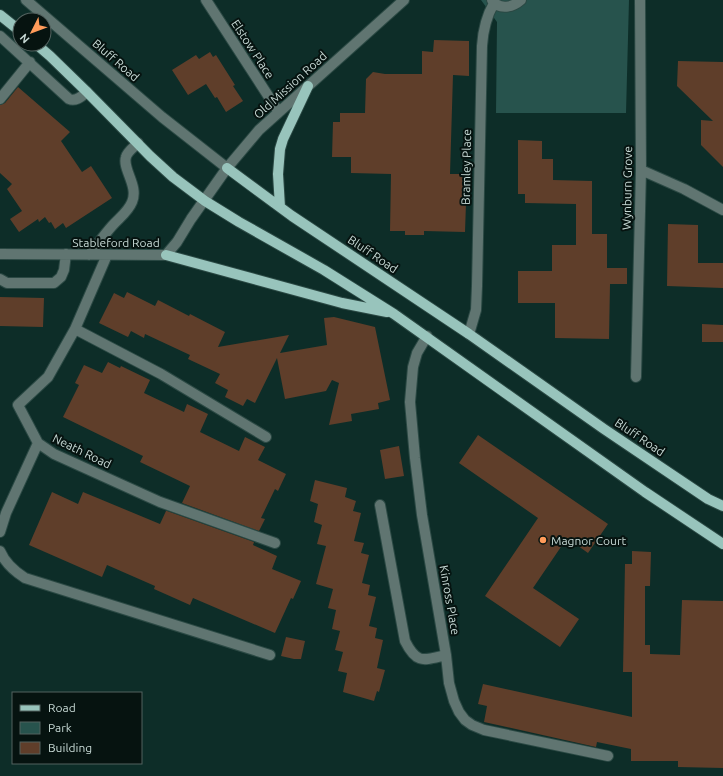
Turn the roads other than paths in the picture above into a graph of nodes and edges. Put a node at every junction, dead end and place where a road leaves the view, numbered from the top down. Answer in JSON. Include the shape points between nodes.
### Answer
{"nodes":[{"id":1,"x":26,"y":0,"type":"edge"},
{"id":2,"x":206,"y":0,"type":"edge"},
{"id":3,"x":404,"y":0,"type":"edge"},
{"id":4,"x":521,"y":0,"type":"edge"},
{"id":5,"x":640,"y":0,"type":"edge"},
{"id":6,"x":493,"y":2,"type":"edge"},
{"id":7,"x":0,"y":15,"type":"edge"},
{"id":8,"x":12,"y":25,"type":"edge"},
{"id":9,"x":0,"y":36,"type":"edge"},
{"id":10,"x":45,"y":52,"type":"edge"},
{"id":11,"x":30,"y":62,"type":"junction"},
{"id":12,"x":308,"y":86,"type":"junction"},
{"id":13,"x":87,"y":92,"type":"junction"},
{"id":14,"x":0,"y":98,"type":"edge"},
{"id":15,"x":278,"y":111,"type":"junction"},
{"id":16,"x":138,"y":143,"type":"junction"},
{"id":17,"x":227,"y":168,"type":"junction"},
{"id":18,"x":641,"y":170,"type":"junction"},
{"id":19,"x":205,"y":201,"type":"junction"},
{"id":20,"x":280,"y":207,"type":"junction"},
{"id":21,"x":723,"y":210,"type":"edge"},
{"id":22,"x":0,"y":254,"type":"edge"},
{"id":23,"x":66,"y":254,"type":"junction"},
{"id":24,"x":89,"y":255,"type":"junction"},
{"id":25,"x":107,"y":255,"type":"junction"},
{"id":26,"x":166,"y":255,"type":"junction"},
{"id":27,"x":0,"y":279,"type":"edge"},
{"id":28,"x":394,"y":314,"type":"junction"},
{"id":29,"x":75,"y":329,"type":"junction"},
{"id":30,"x":469,"y":334,"type":"junction"},
{"id":31,"x":427,"y":336,"type":"junction"},
{"id":32,"x":636,"y":377,"type":"dead end"},
{"id":33,"x":266,"y":437,"type":"dead end"},
{"id":34,"x":38,"y":443,"type":"junction"},
{"id":35,"x":380,"y":505,"type":"dead end"},
{"id":36,"x":723,"y":506,"type":"edge"},
{"id":37,"x":0,"y":532,"type":"edge"},
{"id":38,"x":276,"y":543,"type":"dead end"},
{"id":39,"x":723,"y":544,"type":"edge"},
{"id":40,"x":0,"y":551,"type":"edge"},
{"id":41,"x":270,"y":655,"type":"dead end"},
{"id":42,"x":446,"y":655,"type":"junction"},
{"id":43,"x":608,"y":756,"type":"dead end"}],
"edges":[{"from":1,"to":17,"type":"street","name":"Bluff Road","via":[[162,117]]},
{"from":2,"to":15,"type":"street","name":"Elstow Place"},
{"from":3,"to":12,"type":"street","name":"Old Mission Road"},
{"from":4,"to":6,"type":"street","via":[[513,6],[503,7]]},
{"from":5,"to":18,"type":"street","name":"Wynburn Grove"},
{"from":6,"to":30,"type":"street","name":"Bramley Place","via":[[483,30],[477,294],[476,310]]},
{"from":7,"to":8,"type":"main road"},
{"from":9,"to":11,"type":"street"},
{"from":10,"to":13,"type":"main road"},
{"from":11,"to":13,"type":"street","via":[[69,99],[76,99]]},
{"from":11,"to":14,"type":"street"},
{"from":12,"to":15,"type":"street","name":"Old Mission Road"},
{"from":12,"to":20,"type":"main road","via":[[280,149]]},
{"from":13,"to":16,"type":"main road"},
{"from":15,"to":17,"type":"street","name":"Old Mission Road"},
{"from":16,"to":19,"type":"main road","via":[[173,177]]},
{"from":16,"to":24,"type":"street","via":[[126,156],[125,161],[134,193],[132,202],[126,213]]},
{"from":17,"to":19,"type":"street","name":"Old Mission Road"},
{"from":17,"to":20,"type":"main road","name":"Bluff Road"},
{"from":18,"to":21,"type":"street"},
{"from":18,"to":32,"type":"street","name":"Wynburn Grove"},
{"from":19,"to":26,"type":"street","name":"Stableford Road"},
{"from":19,"to":28,"type":"main road"},
{"from":20,"to":30,"type":"main road","name":"Bluff Road"},
{"from":22,"to":23,"type":"street","name":"Stableford Road"},
{"from":23,"to":24,"type":"street","name":"Stableford Road"},
{"from":23,"to":27,"type":"street","via":[[64,270],[54,283],[7,283]]},
{"from":24,"to":25,"type":"street","name":"Stableford Road"},
{"from":25,"to":26,"type":"street","name":"Stableford Road"},
{"from":25,"to":29,"type":"street","name":"Neath Road"},
{"from":26,"to":28,"type":"main road","via":[[342,303]]},
{"from":28,"to":31,"type":"main road"},
{"from":29,"to":33,"type":"street","via":[[161,374]]},
{"from":29,"to":34,"type":"street","name":"Neath Road","via":[[48,377],[18,405]]},
{"from":30,"to":36,"type":"main road","name":"Bluff Road","via":[[604,429]]},
{"from":31,"to":39,"type":"main road","via":[[632,483]]},
{"from":31,"to":42,"type":"street","name":"Kinross Place","via":[[417,353],[413,368],[410,402],[422,515]]},
{"from":34,"to":37,"type":"street"},
{"from":34,"to":38,"type":"street","name":"Neath Road","via":[[80,467],[160,502]]},
{"from":35,"to":42,"type":"street","via":[[405,641],[414,656],[420,659]]},
{"from":40,"to":41,"type":"street","via":[[11,568],[25,578]]},
{"from":42,"to":43,"type":"street","name":"Kinross Place","via":[[449,683],[458,712],[472,725],[484,730]]}]}
